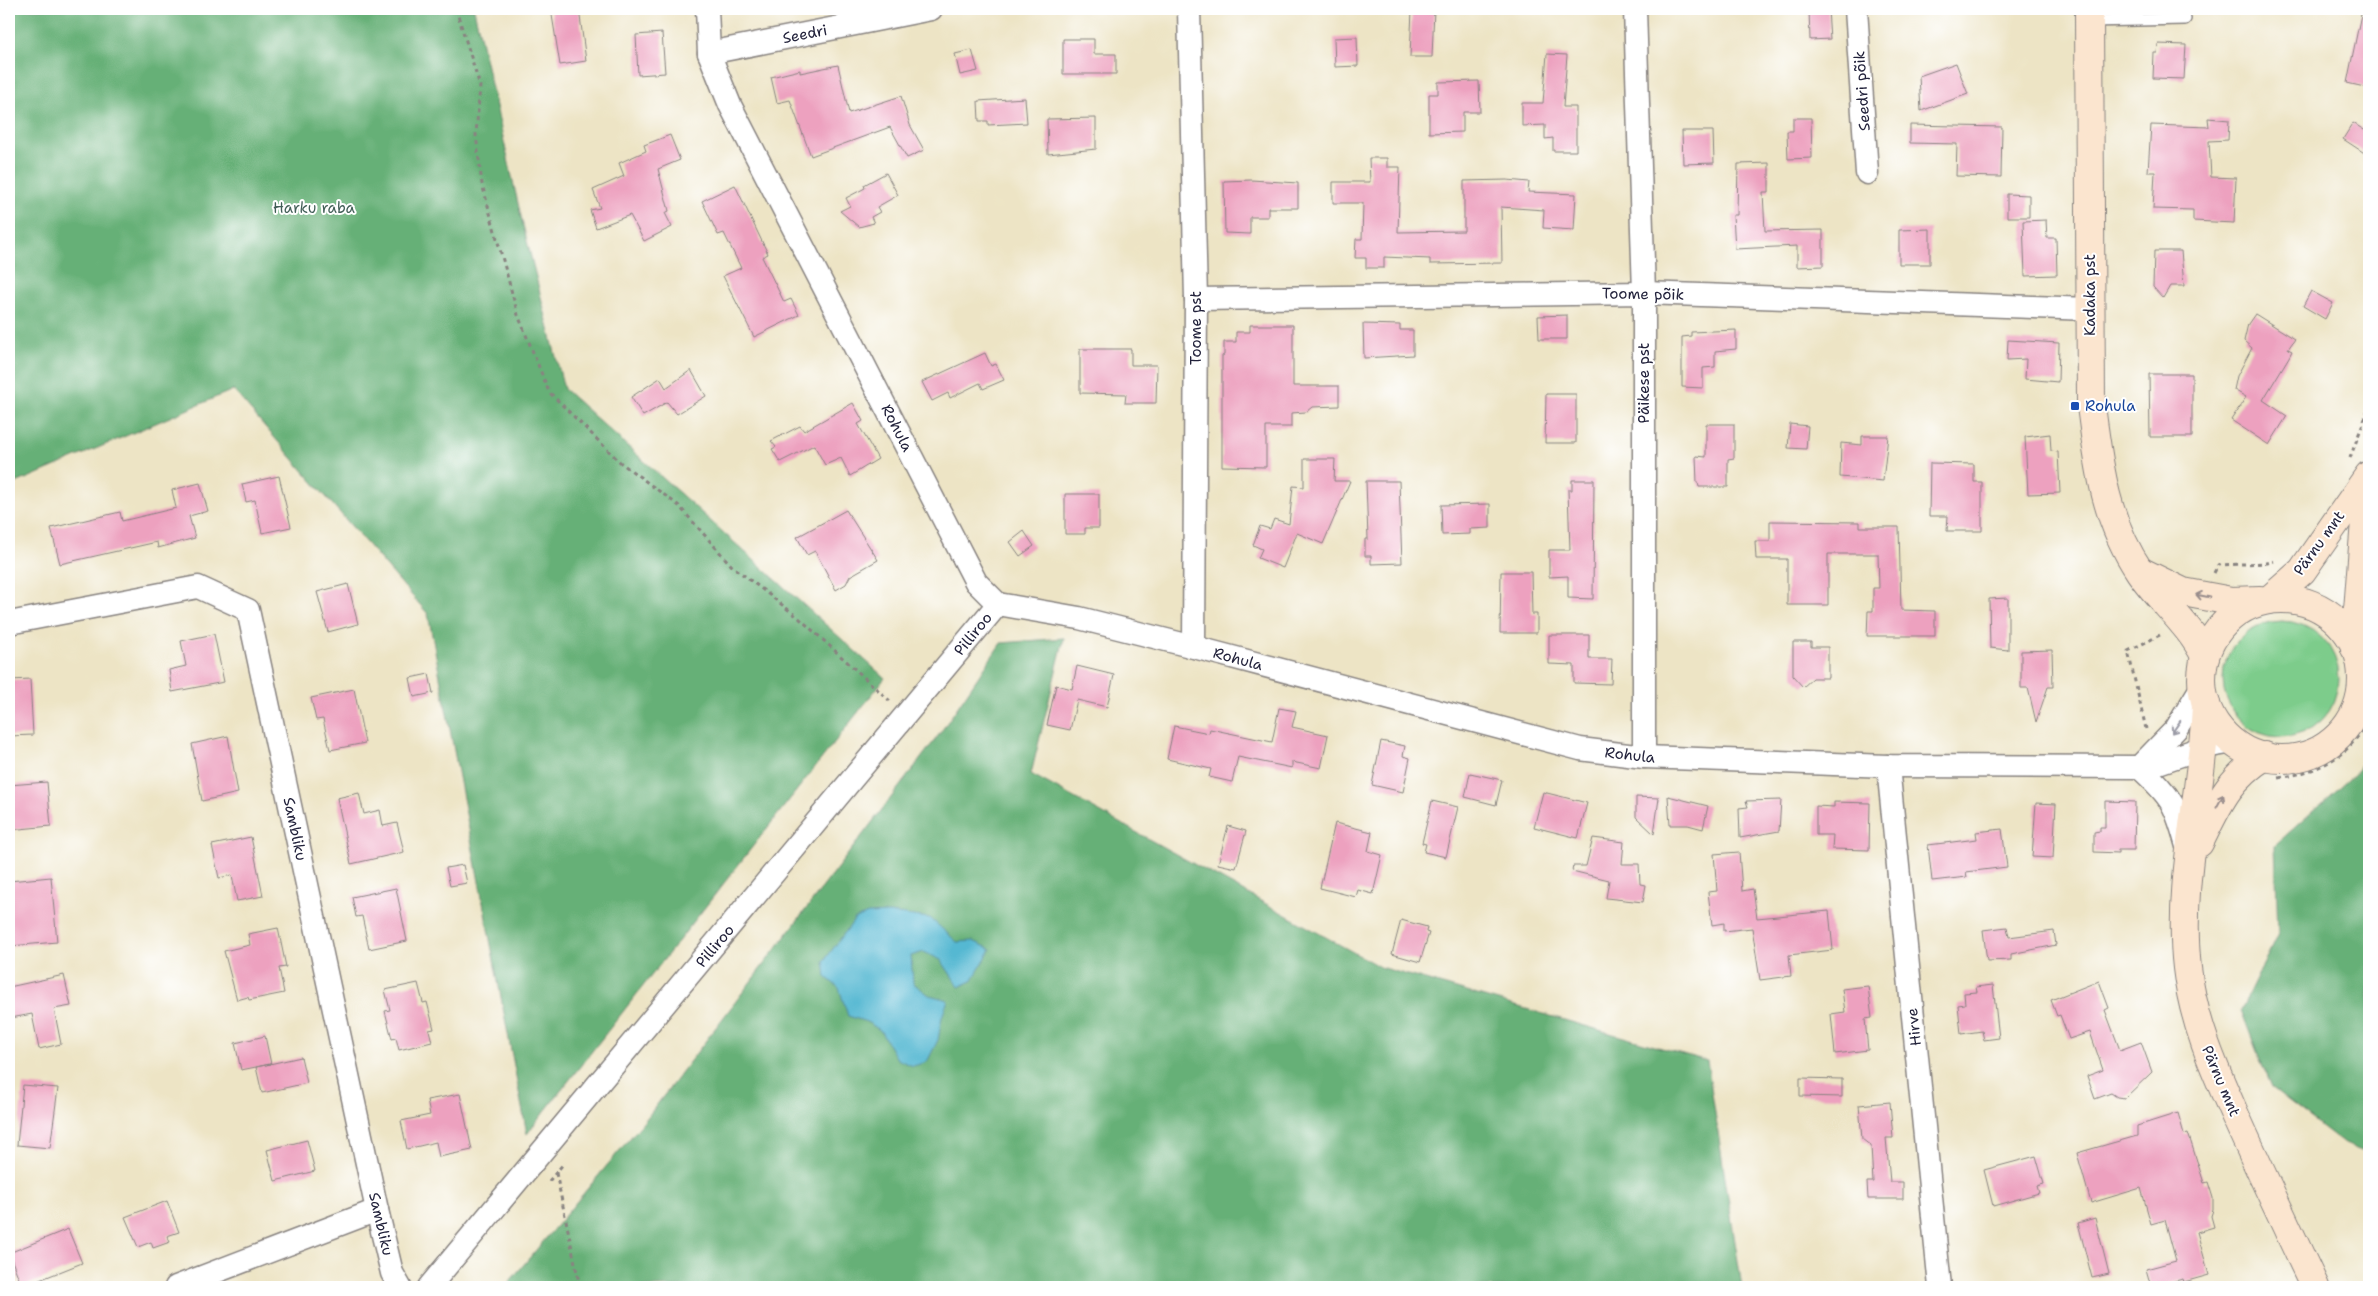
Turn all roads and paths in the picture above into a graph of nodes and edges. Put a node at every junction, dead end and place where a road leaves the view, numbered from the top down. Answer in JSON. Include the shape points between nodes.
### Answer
{"nodes":[{"id":1,"x":456,"y":9,"type":"edge"},
{"id":2,"x":707,"y":9,"type":"edge"},
{"id":3,"x":931,"y":9,"type":"edge"},
{"id":4,"x":1189,"y":9,"type":"edge"},
{"id":5,"x":1635,"y":9,"type":"edge"},
{"id":6,"x":1856,"y":9,"type":"edge"},
{"id":7,"x":2089,"y":15,"type":"edge"},
{"id":8,"x":2185,"y":19,"type":"dead end"},
{"id":9,"x":709,"y":53,"type":"junction"},
{"id":10,"x":1867,"y":173,"type":"dead end"},
{"id":11,"x":1644,"y":293,"type":"junction"},
{"id":12,"x":1196,"y":299,"type":"junction"},
{"id":13,"x":2090,"y":308,"type":"junction"},
{"id":14,"x":2367,"y":478,"type":"edge"},
{"id":15,"x":2140,"y":571,"type":"junction"},
{"id":16,"x":2269,"y":600,"type":"junction"},
{"id":17,"x":998,"y":604,"type":"junction"},
{"id":18,"x":9,"y":623,"type":"edge"},
{"id":19,"x":1194,"y":647,"type":"junction"},
{"id":20,"x":2355,"y":648,"type":"junction"},
{"id":21,"x":2128,"y":651,"type":"dead end"},
{"id":22,"x":2205,"y":656,"type":"junction"},
{"id":23,"x":2204,"y":695,"type":"junction"},
{"id":24,"x":905,"y":716,"type":"junction"},
{"id":25,"x":2369,"y":717,"type":"edge"},
{"id":26,"x":2147,"y":732,"type":"dead end"},
{"id":27,"x":2234,"y":742,"type":"junction"},
{"id":28,"x":2204,"y":746,"type":"junction"},
{"id":29,"x":1644,"y":758,"type":"junction"},
{"id":30,"x":1888,"y":766,"type":"junction"},
{"id":31,"x":2139,"y":767,"type":"junction"},
{"id":32,"x":2271,"y":768,"type":"junction"},
{"id":33,"x":2190,"y":860,"type":"junction"},
{"id":34,"x":556,"y":1174,"type":"dead end"},
{"id":35,"x":377,"y":1210,"type":"junction"},
{"id":36,"x":176,"y":1287,"type":"edge"},
{"id":37,"x":400,"y":1287,"type":"edge"},
{"id":38,"x":430,"y":1287,"type":"edge"},
{"id":39,"x":580,"y":1287,"type":"edge"},
{"id":40,"x":1940,"y":1287,"type":"edge"},
{"id":41,"x":2316,"y":1287,"type":"edge"}],
"edges":[{"from":1,"to":24,"type":"path","via":[[480,86],[476,135],[482,184],[518,315],[549,392],[621,463],[678,505],[732,566],[800,618]]},
{"from":2,"to":9,"type":"street","name":"Rohula"},
{"from":3,"to":9,"type":"street","name":"Seedri"},
{"from":4,"to":12,"type":"street","name":"Toome pst"},
{"from":5,"to":11,"type":"street","name":"Päikese pst"},
{"from":6,"to":10,"type":"street","name":"Seedri põik"},
{"from":7,"to":8,"type":"lane"},
{"from":7,"to":13,"type":"main road","name":"Kadaka pst"},
{"from":9,"to":17,"type":"street","name":"Rohula","via":[[730,105],[976,582]]},
{"from":11,"to":12,"type":"street","name":"Toome põik"},
{"from":11,"to":13,"type":"street","name":"Toome põik"},
{"from":11,"to":29,"type":"street","name":"Päikese pst"},
{"from":12,"to":19,"type":"street","name":"Toome pst"},
{"from":13,"to":15,"type":"main road","name":"Kadaka pst","via":[[2091,406],[2104,490],[2113,522]]},
{"from":14,"to":16,"type":"main road","name":"Pärnu mnt","via":[[2302,571]]},
{"from":14,"to":20,"type":"main road","name":"Pärnu mnt"},
{"from":16,"to":15,"type":"main road","one_way":true,"via":[[2231,602],[2183,592]]},
{"from":15,"to":22,"type":"main road","name":"Kadaka pst","via":[[2197,640]]},
{"from":16,"to":20,"type":"main road","via":[[2297,600],[2324,610],[2341,625]]},
{"from":16,"to":22,"type":"main road","via":[[2240,611],[2220,628]]},
{"from":17,"to":19,"type":"street","name":"Rohula","via":[[1079,618]]},
{"from":17,"to":24,"type":"street","name":"Pilliroo"},
{"from":18,"to":35,"type":"street","name":"Sambliku","via":[[198,587],[248,610]]},
{"from":19,"to":29,"type":"street","name":"Rohula","via":[[1580,749]]},
{"from":20,"to":32,"type":"main road","via":[[2362,674],[2361,688],[2358,702],[2344,729],[2316,750],[2285,758]]},
{"from":21,"to":26,"type":"path"},
{"from":22,"to":23,"type":"main road"},
{"from":23,"to":27,"type":"main road","via":[[2214,722]]},
{"from":23,"to":28,"type":"main road","name":"Pärnu mnt"},
{"from":23,"to":31,"type":"street","one_way":true},
{"from":24,"to":38,"type":"street","name":"Pilliroo"},
{"from":25,"to":32,"type":"path","via":[[2361,735],[2341,756],[2318,768]]},
{"from":27,"to":28,"type":"street","name":"Rohula"},
{"from":27,"to":32,"type":"main road"},
{"from":28,"to":31,"type":"street","name":"Rohula"},
{"from":28,"to":33,"type":"main road","name":"Pärnu mnt"},
{"from":29,"to":30,"type":"street","name":"Rohula"},
{"from":30,"to":31,"type":"street","name":"Rohula"},
{"from":30,"to":40,"type":"street","name":"Hirve"},
{"from":31,"to":33,"type":"street","via":[[2168,795],[2178,813]]},
{"from":33,"to":32,"type":"main road","name":"Pärnu mnt","one_way":true,"via":[[2227,789],[2249,766]]},
{"from":33,"to":41,"type":"main road","name":"Pärnu mnt","via":[[2186,894],[2187,968],[2204,1044],[2257,1165]]},
{"from":34,"to":39,"type":"path"},
{"from":35,"to":36,"type":"street"},
{"from":35,"to":37,"type":"street","name":"Sambliku","via":[[392,1274]]}]}
